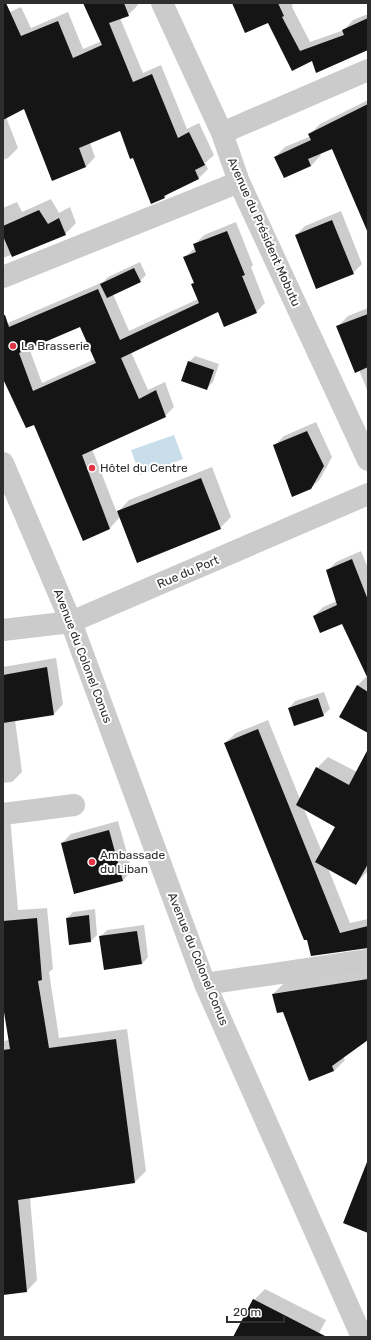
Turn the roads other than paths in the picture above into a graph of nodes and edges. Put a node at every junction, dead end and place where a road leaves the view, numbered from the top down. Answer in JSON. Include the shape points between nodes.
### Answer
{"nodes":[{"id":1,"x":162,"y":3,"type":"edge"},
{"id":2,"x":368,"y":70,"type":"edge"},
{"id":3,"x":222,"y":133,"type":"junction"},
{"id":4,"x":239,"y":182,"type":"junction"},
{"id":5,"x":3,"y":277,"type":"edge"},
{"id":6,"x":368,"y":460,"type":"edge"},
{"id":7,"x":3,"y":463,"type":"edge"},
{"id":8,"x":368,"y":494,"type":"edge"},
{"id":9,"x":72,"y":622,"type":"junction"},
{"id":10,"x":3,"y":630,"type":"edge"},
{"id":11,"x":74,"y":805,"type":"dead end"},
{"id":12,"x":3,"y":814,"type":"edge"},
{"id":13,"x":368,"y":960,"type":"edge"},
{"id":14,"x":205,"y":984,"type":"junction"},
{"id":15,"x":362,"y":1337,"type":"edge"}],
"edges":[{"from":1,"to":3,"type":"street","name":"Avenue du Président Mobutu"},
{"from":2,"to":3,"type":"street"},
{"from":3,"to":4,"type":"street","name":"Avenue du Président Mobutu"},
{"from":4,"to":5,"type":"street"},
{"from":4,"to":6,"type":"street","name":"Avenue du Président Mobutu"},
{"from":7,"to":9,"type":"street","name":"Avenue du Colonel Conus"},
{"from":8,"to":9,"type":"street","name":"Rue du Port"},
{"from":9,"to":10,"type":"street","name":"Rue du Port"},
{"from":9,"to":14,"type":"street","name":"Avenue du Colonel Conus"},
{"from":11,"to":12,"type":"street"},
{"from":13,"to":14,"type":"street"},
{"from":14,"to":15,"type":"street","name":"Avenue du Colonel Conus"}]}
